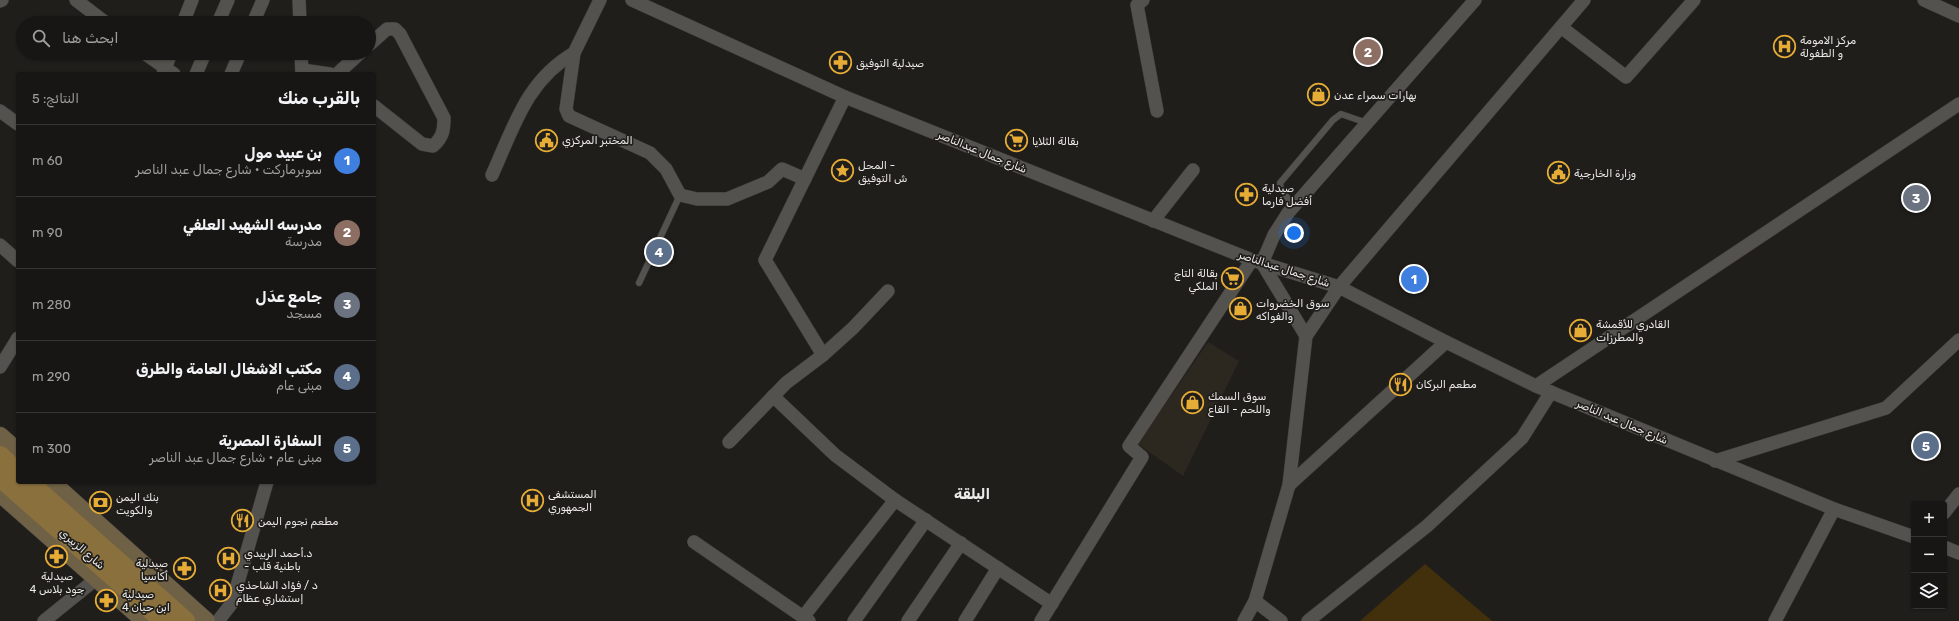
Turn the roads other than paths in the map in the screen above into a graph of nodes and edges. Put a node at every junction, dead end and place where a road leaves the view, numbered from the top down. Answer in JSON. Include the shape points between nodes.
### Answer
{"nodes":[{"id":1,"x":76,"y":0,"type":"edge"},
{"id":2,"x":192,"y":0,"type":"edge"},
{"id":3,"x":228,"y":0,"type":"edge"},
{"id":4,"x":263,"y":0,"type":"edge"},
{"id":5,"x":299,"y":0,"type":"edge"},
{"id":6,"x":600,"y":0,"type":"edge"},
{"id":7,"x":632,"y":0,"type":"edge"},
{"id":8,"x":1143,"y":0,"type":"edge"},
{"id":9,"x":1475,"y":0,"type":"edge"},
{"id":10,"x":1584,"y":0,"type":"edge"},
{"id":11,"x":1694,"y":0,"type":"edge"},
{"id":12,"x":1924,"y":0,"type":"edge"},
{"id":13,"x":97,"y":16,"type":"edge"},
{"id":14,"x":186,"y":16,"type":"edge"},
{"id":15,"x":221,"y":16,"type":"edge"},
{"id":16,"x":256,"y":16,"type":"edge"},
{"id":17,"x":300,"y":16,"type":"edge"},
{"id":18,"x":1959,"y":16,"type":"edge"},
{"id":19,"x":1561,"y":27,"type":"junction"},
{"id":20,"x":376,"y":39,"type":"edge"},
{"id":21,"x":574,"y":53,"type":"junction"},
{"id":22,"x":152,"y":60,"type":"edge"},
{"id":23,"x":170,"y":60,"type":"edge"},
{"id":24,"x":202,"y":60,"type":"edge"},
{"id":25,"x":237,"y":60,"type":"edge"},
{"id":26,"x":301,"y":60,"type":"edge"},
{"id":27,"x":352,"y":60,"type":"edge"},
{"id":28,"x":167,"y":72,"type":"edge"},
{"id":29,"x":197,"y":72,"type":"edge"},
{"id":30,"x":233,"y":72,"type":"edge"},
{"id":31,"x":302,"y":72,"type":"edge"},
{"id":32,"x":339,"y":72,"type":"edge"},
{"id":33,"x":845,"y":97,"type":"junction"},
{"id":34,"x":1959,"y":104,"type":"edge"},
{"id":35,"x":376,"y":108,"type":"edge"},
{"id":36,"x":0,"y":111,"type":"edge"},
{"id":37,"x":1157,"y":111,"type":"dead end"},
{"id":38,"x":16,"y":123,"type":"edge"},
{"id":39,"x":1368,"y":123,"type":"junction"},
{"id":40,"x":1192,"y":170,"type":"dead end"},
{"id":41,"x":492,"y":175,"type":"dead end"},
{"id":42,"x":805,"y":179,"type":"junction"},
{"id":43,"x":680,"y":195,"type":"junction"},
{"id":44,"x":1294,"y":207,"type":"junction"},
{"id":45,"x":1153,"y":221,"type":"junction"},
{"id":46,"x":0,"y":244,"type":"edge"},
{"id":47,"x":16,"y":257,"type":"edge"},
{"id":48,"x":1257,"y":262,"type":"junction"},
{"id":49,"x":639,"y":283,"type":"dead end"},
{"id":50,"x":1339,"y":287,"type":"junction"},
{"id":51,"x":888,"y":291,"type":"dead end"},
{"id":52,"x":1306,"y":336,"type":"junction"},
{"id":53,"x":1959,"y":340,"type":"edge"},
{"id":54,"x":16,"y":341,"type":"edge"},
{"id":55,"x":1446,"y":342,"type":"junction"},
{"id":56,"x":822,"y":355,"type":"junction"},
{"id":57,"x":0,"y":367,"type":"edge"},
{"id":58,"x":1536,"y":386,"type":"junction"},
{"id":59,"x":1551,"y":392,"type":"junction"},
{"id":60,"x":773,"y":396,"type":"junction"},
{"id":61,"x":0,"y":436,"type":"edge"},
{"id":62,"x":729,"y":442,"type":"dead end"},
{"id":63,"x":16,"y":450,"type":"edge"},
{"id":64,"x":0,"y":456,"type":"edge"},
{"id":65,"x":1715,"y":461,"type":"junction"},
{"id":66,"x":16,"y":471,"type":"edge"},
{"id":67,"x":0,"y":477,"type":"edge"},
{"id":68,"x":30,"y":484,"type":"edge"},
{"id":69,"x":53,"y":484,"type":"edge"},
{"id":70,"x":263,"y":485,"type":"edge"},
{"id":71,"x":1289,"y":485,"type":"junction"},
{"id":72,"x":0,"y":493,"type":"edge"},
{"id":73,"x":1959,"y":494,"type":"edge"},
{"id":74,"x":895,"y":500,"type":"junction"},
{"id":75,"x":1834,"y":509,"type":"junction"},
{"id":76,"x":1947,"y":510,"type":"edge"},
{"id":77,"x":926,"y":520,"type":"junction"},
{"id":78,"x":1911,"y":536,"type":"edge"},
{"id":79,"x":694,"y":542,"type":"dead end"},
{"id":80,"x":960,"y":543,"type":"junction"},
{"id":81,"x":1947,"y":548,"type":"edge"},
{"id":82,"x":1959,"y":553,"type":"edge"},
{"id":83,"x":998,"y":568,"type":"junction"},
{"id":84,"x":96,"y":578,"type":"junction"},
{"id":85,"x":1256,"y":601,"type":"junction"},
{"id":86,"x":1052,"y":604,"type":"junction"},
{"id":87,"x":806,"y":619,"type":"edge"},
{"id":88,"x":44,"y":621,"type":"edge"},
{"id":89,"x":145,"y":621,"type":"edge"},
{"id":90,"x":164,"y":621,"type":"edge"},
{"id":91,"x":185,"y":621,"type":"edge"},
{"id":92,"x":206,"y":621,"type":"edge"},
{"id":93,"x":218,"y":621,"type":"edge"},
{"id":94,"x":854,"y":621,"type":"edge"},
{"id":95,"x":908,"y":621,"type":"edge"},
{"id":96,"x":965,"y":621,"type":"edge"},
{"id":97,"x":1041,"y":621,"type":"edge"},
{"id":98,"x":1244,"y":621,"type":"edge"},
{"id":99,"x":1281,"y":621,"type":"edge"},
{"id":100,"x":1308,"y":621,"type":"edge"},
{"id":101,"x":1776,"y":621,"type":"edge"}],
"edges":[{"from":1,"to":13,"type":"street"},
{"from":2,"to":14,"type":"street"},
{"from":3,"to":15,"type":"street"},
{"from":4,"to":16,"type":"street"},
{"from":5,"to":17,"type":"street"},
{"from":6,"to":21,"type":"street"},
{"from":7,"to":33,"type":"street","name":"شارع جمال عبدالناصر"},
{"from":8,"to":37,"type":"street","via":[[1137,5]]},
{"from":9,"to":39,"type":"street"},
{"from":10,"to":19,"type":"street"},
{"from":11,"to":19,"type":"street","via":[[1626,77]]},
{"from":12,"to":18,"type":"street"},
{"from":19,"to":50,"type":"street"},
{"from":20,"to":35,"type":"street","via":[[387,29],[395,29],[400,34],[444,118],[441,139],[433,146],[422,144]]},
{"from":21,"to":41,"type":"street","via":[[547,73],[530,93]]},
{"from":21,"to":43,"type":"street","via":[[566,109],[568,116],[650,153],[666,169]]},
{"from":22,"to":28,"type":"street"},
{"from":23,"to":28,"type":"street"},
{"from":24,"to":29,"type":"street"},
{"from":25,"to":30,"type":"street"},
{"from":26,"to":31,"type":"street"},
{"from":27,"to":32,"type":"street"},
{"from":33,"to":42,"type":"street"},
{"from":33,"to":45,"type":"street","name":"شارع جمال عبدالناصر"},
{"from":34,"to":58,"type":"street"},
{"from":36,"to":38,"type":"street"},
{"from":39,"to":44,"type":"street"},
{"from":39,"to":44,"type":"lane","via":[[1341,114],[1333,120],[1280,182],[1280,189]]},
{"from":40,"to":45,"type":"street"},
{"from":42,"to":43,"type":"street","via":[[782,169],[768,182],[727,199],[697,199]]},
{"from":42,"to":56,"type":"street","via":[[765,260]]},
{"from":43,"to":49,"type":"lane"},
{"from":44,"to":48,"type":"street"},
{"from":45,"to":48,"type":"street","name":"شارع جمال عبدالناصر"},
{"from":46,"to":47,"type":"street"},
{"from":48,"to":50,"type":"street","name":"شارع جمال عبدالناصر"},
{"from":48,"to":52,"type":"street"},
{"from":48,"to":86,"type":"street","via":[[1129,446],[1142,457]]},
{"from":50,"to":52,"type":"street"},
{"from":50,"to":55,"type":"street","name":"شارع جمال عبد الناصر"},
{"from":51,"to":56,"type":"street","via":[[853,328]]},
{"from":52,"to":71,"type":"street"},
{"from":53,"to":65,"type":"street","via":[[1886,408]]},
{"from":54,"to":57,"type":"street"},
{"from":55,"to":58,"type":"street","name":"شارع جمال عبد الناصر"},
{"from":55,"to":71,"type":"street"},
{"from":56,"to":60,"type":"street"},
{"from":58,"to":59,"type":"street","name":"شارع جمال عبد الناصر"},
{"from":59,"to":65,"type":"street","name":"شارع جمال عبد الناصر"},
{"from":59,"to":100,"type":"street","via":[[1522,438],[1427,526]]},
{"from":60,"to":62,"type":"street"},
{"from":60,"to":74,"type":"street","via":[[836,455]]},
{"from":61,"to":63,"type":"main road"},
{"from":64,"to":66,"type":"main road"},
{"from":65,"to":75,"type":"street","name":"شارع جمال عبد الناصر"},
{"from":67,"to":90,"type":"main road","name":"شارع الزبيري"},
{"from":68,"to":91,"type":"main road","name":"شارع الزبيري"},
{"from":69,"to":92,"type":"main road"},
{"from":70,"to":93,"type":"street","via":[[232,603]]},
{"from":71,"to":85,"type":"street"},
{"from":72,"to":84,"type":"main road","name":"شارع الزبيري"},
{"from":73,"to":76,"type":"street"},
{"from":74,"to":77,"type":"street"},
{"from":74,"to":87,"type":"street"},
{"from":75,"to":78,"type":"street","name":"شارع جمال عبد الناصر"},
{"from":75,"to":101,"type":"street"},
{"from":77,"to":80,"type":"street"},
{"from":77,"to":94,"type":"street"},
{"from":79,"to":87,"type":"street"},
{"from":80,"to":83,"type":"street"},
{"from":80,"to":95,"type":"street"},
{"from":81,"to":82,"type":"street"},
{"from":83,"to":86,"type":"street"},
{"from":83,"to":96,"type":"street"},
{"from":84,"to":88,"type":"street"},
{"from":84,"to":89,"type":"main road","name":"شارع الزبيري"},
{"from":85,"to":98,"type":"street"},
{"from":85,"to":99,"type":"street"},
{"from":86,"to":97,"type":"street"}]}
